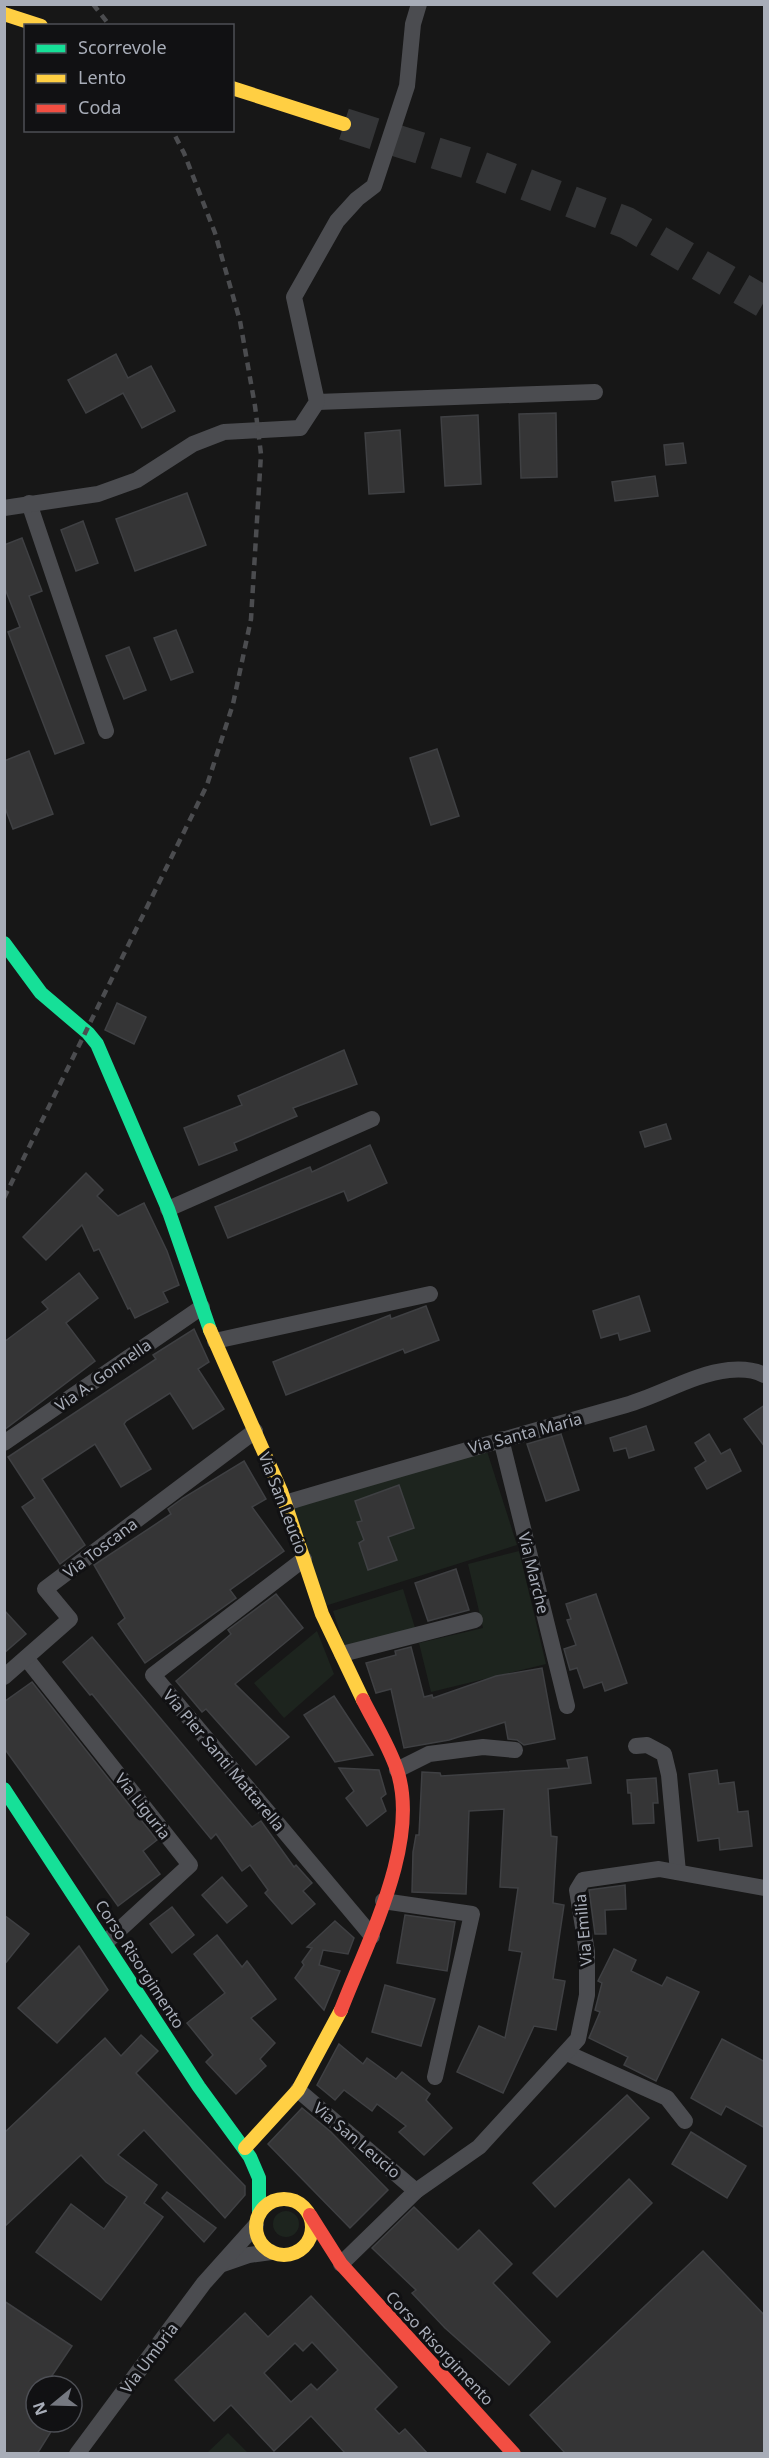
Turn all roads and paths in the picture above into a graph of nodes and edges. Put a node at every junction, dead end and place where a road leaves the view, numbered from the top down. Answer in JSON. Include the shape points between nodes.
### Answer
{"nodes":[{"id":1,"x":419,"y":4,"type":"edge"},
{"id":2,"x":4,"y":14,"type":"edge"},
{"id":3,"x":35,"y":24,"type":"edge"},
{"id":4,"x":234,"y":89,"type":"edge"},
{"id":5,"x":344,"y":124,"type":"tunnel mouth"},
{"id":6,"x":596,"y":392,"type":"dead end"},
{"id":7,"x":317,"y":402,"type":"junction"},
{"id":8,"x":29,"y":503,"type":"junction"},
{"id":9,"x":4,"y":508,"type":"edge"},
{"id":10,"x":106,"y":731,"type":"dead end"},
{"id":11,"x":4,"y":943,"type":"edge"},
{"id":12,"x":372,"y":1119,"type":"dead end"},
{"id":13,"x":168,"y":1209,"type":"junction"},
{"id":14,"x":430,"y":1294,"type":"dead end"},
{"id":15,"x":202,"y":1306,"type":"junction"},
{"id":16,"x":215,"y":1341,"type":"junction"},
{"id":17,"x":765,"y":1375,"type":"edge"},
{"id":18,"x":255,"y":1431,"type":"junction"},
{"id":19,"x":501,"y":1439,"type":"junction"},
{"id":20,"x":4,"y":1443,"type":"edge"},
{"id":21,"x":285,"y":1503,"type":"junction"},
{"id":22,"x":304,"y":1559,"type":"junction"},
{"id":23,"x":475,"y":1620,"type":"dead end"},
{"id":24,"x":342,"y":1654,"type":"junction"},
{"id":25,"x":26,"y":1658,"type":"junction"},
{"id":26,"x":4,"y":1677,"type":"edge"},
{"id":27,"x":567,"y":1706,"type":"dead end"},
{"id":28,"x":636,"y":1746,"type":"dead end"},
{"id":29,"x":515,"y":1750,"type":"dead end"},
{"id":30,"x":397,"y":1770,"type":"junction"},
{"id":31,"x":4,"y":1789,"type":"edge"},
{"id":32,"x":678,"y":1872,"type":"junction"},
{"id":33,"x":765,"y":1888,"type":"edge"},
{"id":34,"x":383,"y":1900,"type":"junction"},
{"id":35,"x":372,"y":1936,"type":"junction"},
{"id":36,"x":106,"y":1942,"type":"junction"},
{"id":37,"x":567,"y":2053,"type":"junction"},
{"id":38,"x":435,"y":2077,"type":"dead end"},
{"id":39,"x":298,"y":2090,"type":"junction"},
{"id":40,"x":685,"y":2121,"type":"dead end"},
{"id":41,"x":247,"y":2152,"type":"junction"},
{"id":42,"x":416,"y":2191,"type":"junction"},
{"id":43,"x":290,"y":2199,"type":"junction"},
{"id":44,"x":310,"y":2215,"type":"junction"},
{"id":45,"x":257,"y":2219,"type":"junction"},
{"id":46,"x":271,"y":2252,"type":"junction"},
{"id":47,"x":293,"y":2254,"type":"junction"},
{"id":48,"x":222,"y":2264,"type":"junction"},
{"id":49,"x":341,"y":2264,"type":"junction"},
{"id":50,"x":77,"y":2454,"type":"edge"},
{"id":51,"x":514,"y":2454,"type":"edge"}],
"edges":[{"from":1,"to":7,"type":"street","via":[[406,86],[374,186],[337,221],[294,297]]},
{"from":2,"to":3,"type":"main road"},
{"from":4,"to":5,"type":"main road"},
{"from":6,"to":7,"type":"street"},
{"from":7,"to":8,"type":"street","via":[[300,428],[224,432],[193,444],[138,480],[98,494],[60,502]]},
{"from":8,"to":9,"type":"street"},
{"from":8,"to":10,"type":"street"},
{"from":11,"to":13,"type":"main road","name":"Via San Leucio","via":[[54,1007],[88,1030],[97,1044]]},
{"from":12,"to":13,"type":"street"},
{"from":13,"to":15,"type":"main road","name":"Via San Leucio"},
{"from":14,"to":16,"type":"street"},
{"from":15,"to":16,"type":"main road","name":"Via San Leucio"},
{"from":15,"to":20,"type":"street","name":"Via A. Gonnella"},
{"from":16,"to":18,"type":"main road","name":"Via San Leucio"},
{"from":17,"to":19,"type":"street","name":"Via Santa Maria","via":[[729,1370],[632,1404]]},
{"from":18,"to":21,"type":"main road","name":"Via San Leucio"},
{"from":18,"to":25,"type":"street","name":"Via Toscana","via":[[45,1589],[70,1619]]},
{"from":19,"to":21,"type":"street","name":"Via Santa Maria"},
{"from":19,"to":27,"type":"street","name":"Via Marche"},
{"from":21,"to":22,"type":"main road","name":"Via San Leucio"},
{"from":22,"to":24,"type":"main road","name":"Via San Leucio","via":[[322,1614]]},
{"from":22,"to":35,"type":"street","name":"Via Pier Santi Mattarella","via":[[153,1675]]},
{"from":23,"to":24,"type":"street"},
{"from":24,"to":30,"type":"main road","name":"Via San Leucio"},
{"from":25,"to":26,"type":"street","name":"Via Toscana"},
{"from":25,"to":36,"type":"street","name":"Via Liguria","via":[[190,1866]]},
{"from":28,"to":32,"type":"street","via":[[647,1745],[664,1754]]},
{"from":29,"to":30,"type":"street","via":[[483,1747],[429,1754]]},
{"from":30,"to":34,"type":"main road","name":"Via San Leucio","via":[[403,1805],[402,1840]]},
{"from":31,"to":36,"type":"main road","name":"Corso Risorgimento"},
{"from":32,"to":33,"type":"street","name":"Via Emilia"},
{"from":32,"to":37,"type":"street","name":"Via Emilia","via":[[659,1869],[583,1880],[577,1890],[587,1952],[587,1995],[578,2039]]},
{"from":34,"to":35,"type":"main road","name":"Via San Leucio"},
{"from":34,"to":38,"type":"street","via":[[472,1914]]},
{"from":35,"to":39,"type":"main road","name":"Via San Leucio","via":[[340,2014]]},
{"from":36,"to":41,"type":"main road","name":"Corso Risorgimento","via":[[199,2087]]},
{"from":37,"to":40,"type":"street","via":[[667,2098]]},
{"from":37,"to":42,"type":"street","name":"Via Emilia","via":[[479,2147]]},
{"from":39,"to":41,"type":"main road","name":"Via San Leucio"},
{"from":39,"to":42,"type":"street","name":"Via San Leucio"},
{"from":41,"to":43,"type":"main road","name":"Corso Risorgimento"},
{"from":41,"to":45,"type":"main road","name":"Corso Risorgimento","via":[[259,2178]]},
{"from":42,"to":49,"type":"street","name":"Via Emilia"},
{"from":43,"to":44,"type":"main road"},
{"from":43,"to":45,"type":"main road","via":[[272,2201]]},
{"from":44,"to":47,"type":"main road","via":[[311,2234]]},
{"from":44,"to":49,"type":"main road","name":"Corso Risorgimento"},
{"from":45,"to":46,"type":"main road","via":[[259,2241]]},
{"from":45,"to":48,"type":"street","name":"Via Umbria"},
{"from":46,"to":47,"type":"main road"},
{"from":46,"to":48,"type":"street","name":"Via Umbria"},
{"from":47,"to":49,"type":"main road"},
{"from":48,"to":50,"type":"street","name":"Via Umbria"},
{"from":49,"to":51,"type":"main road","name":"Corso Risorgimento"}]}
